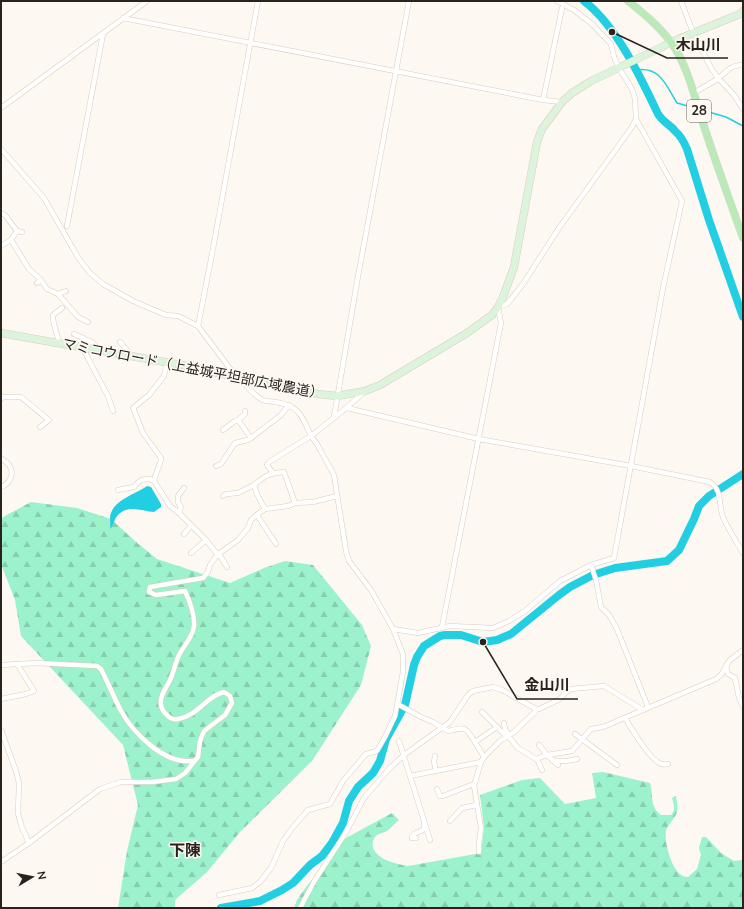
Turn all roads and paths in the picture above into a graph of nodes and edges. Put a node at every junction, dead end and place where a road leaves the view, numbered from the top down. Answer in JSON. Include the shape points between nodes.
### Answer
{"nodes":[{"id":1,"x":147,"y":1,"type":"edge"},
{"id":2,"x":258,"y":1,"type":"edge"},
{"id":3,"x":409,"y":1,"type":"edge"},
{"id":4,"x":557,"y":1,"type":"edge"},
{"id":5,"x":628,"y":1,"type":"edge"},
{"id":6,"x":681,"y":1,"type":"edge"},
{"id":7,"x":562,"y":8,"type":"dead end"},
{"id":8,"x":743,"y":11,"type":"edge"},
{"id":9,"x":124,"y":18,"type":"junction"},
{"id":10,"x":692,"y":30,"type":"dead end"},
{"id":11,"x":103,"y":34,"type":"junction"},
{"id":12,"x":696,"y":38,"type":"dead end"},
{"id":13,"x":671,"y":42,"type":"junction"},
{"id":14,"x":250,"y":44,"type":"junction"},
{"id":15,"x":743,"y":65,"type":"edge"},
{"id":16,"x":621,"y":66,"type":"junction"},
{"id":17,"x":395,"y":71,"type":"junction"},
{"id":18,"x":718,"y":78,"type":"junction"},
{"id":19,"x":694,"y":93,"type":"junction"},
{"id":20,"x":543,"y":100,"type":"junction"},
{"id":21,"x":562,"y":102,"type":"junction"},
{"id":22,"x":1,"y":108,"type":"edge"},
{"id":23,"x":743,"y":109,"type":"edge"},
{"id":24,"x":636,"y":119,"type":"junction"},
{"id":25,"x":1,"y":149,"type":"edge"},
{"id":26,"x":1,"y":213,"type":"edge"},
{"id":27,"x":67,"y":226,"type":"dead end"},
{"id":28,"x":743,"y":238,"type":"edge"},
{"id":29,"x":11,"y":240,"type":"junction"},
{"id":30,"x":1,"y":246,"type":"edge"},
{"id":31,"x":66,"y":291,"type":"dead end"},
{"id":32,"x":58,"y":294,"type":"junction"},
{"id":33,"x":498,"y":307,"type":"junction"},
{"id":34,"x":62,"y":308,"type":"dead end"},
{"id":35,"x":88,"y":322,"type":"dead end"},
{"id":36,"x":198,"y":326,"type":"junction"},
{"id":37,"x":1,"y":333,"type":"edge"},
{"id":38,"x":74,"y":334,"type":"dead end"},
{"id":39,"x":120,"y":342,"type":"dead end"},
{"id":40,"x":59,"y":343,"type":"junction"},
{"id":41,"x":82,"y":348,"type":"junction"},
{"id":42,"x":100,"y":351,"type":"junction"},
{"id":43,"x":132,"y":356,"type":"junction"},
{"id":44,"x":167,"y":362,"type":"junction"},
{"id":45,"x":241,"y":378,"type":"junction"},
{"id":46,"x":365,"y":391,"type":"junction"},
{"id":47,"x":337,"y":396,"type":"junction"},
{"id":48,"x":1,"y":399,"type":"edge"},
{"id":49,"x":289,"y":405,"type":"junction"},
{"id":50,"x":347,"y":408,"type":"junction"},
{"id":51,"x":113,"y":411,"type":"dead end"},
{"id":52,"x":245,"y":411,"type":"dead end"},
{"id":53,"x":334,"y":417,"type":"junction"},
{"id":54,"x":238,"y":420,"type":"junction"},
{"id":55,"x":40,"y":427,"type":"dead end"},
{"id":56,"x":223,"y":430,"type":"dead end"},
{"id":57,"x":311,"y":436,"type":"junction"},
{"id":58,"x":251,"y":438,"type":"junction"},
{"id":59,"x":479,"y":439,"type":"junction"},
{"id":60,"x":1,"y":458,"type":"edge"},
{"id":61,"x":216,"y":466,"type":"dead end"},
{"id":62,"x":631,"y":466,"type":"junction"},
{"id":63,"x":274,"y":473,"type":"junction"},
{"id":64,"x":154,"y":481,"type":"junction"},
{"id":65,"x":254,"y":485,"type":"junction"},
{"id":66,"x":1,"y":487,"type":"edge"},
{"id":67,"x":184,"y":488,"type":"dead end"},
{"id":68,"x":118,"y":490,"type":"dead end"},
{"id":69,"x":224,"y":496,"type":"dead end"},
{"id":70,"x":336,"y":496,"type":"junction"},
{"id":71,"x":295,"y":502,"type":"junction"},
{"id":72,"x":265,"y":509,"type":"junction"},
{"id":73,"x":179,"y":513,"type":"junction"},
{"id":74,"x":257,"y":515,"type":"junction"},
{"id":75,"x":192,"y":526,"type":"junction"},
{"id":76,"x":184,"y":534,"type":"dead end"},
{"id":77,"x":206,"y":540,"type":"junction"},
{"id":78,"x":276,"y":544,"type":"dead end"},
{"id":79,"x":191,"y":553,"type":"dead end"},
{"id":80,"x":743,"y":553,"type":"edge"},
{"id":81,"x":218,"y":554,"type":"junction"},
{"id":82,"x":227,"y":567,"type":"dead end"},
{"id":83,"x":591,"y":567,"type":"junction"},
{"id":84,"x":442,"y":627,"type":"junction"},
{"id":85,"x":393,"y":629,"type":"junction"},
{"id":86,"x":743,"y":650,"type":"edge"},
{"id":87,"x":17,"y":664,"type":"junction"},
{"id":88,"x":1,"y":665,"type":"edge"},
{"id":89,"x":726,"y":666,"type":"junction"},
{"id":90,"x":1,"y":699,"type":"edge"},
{"id":91,"x":398,"y":705,"type":"junction"},
{"id":92,"x":743,"y":706,"type":"edge"},
{"id":93,"x":648,"y":707,"type":"junction"},
{"id":94,"x":536,"y":709,"type":"junction"},
{"id":95,"x":643,"y":710,"type":"junction"},
{"id":96,"x":482,"y":712,"type":"dead end"},
{"id":97,"x":625,"y":718,"type":"junction"},
{"id":98,"x":504,"y":723,"type":"dead end"},
{"id":99,"x":442,"y":727,"type":"junction"},
{"id":100,"x":497,"y":727,"type":"junction"},
{"id":101,"x":1,"y":730,"type":"edge"},
{"id":102,"x":575,"y":734,"type":"dead end"},
{"id":103,"x":508,"y":736,"type":"junction"},
{"id":104,"x":582,"y":738,"type":"junction"},
{"id":105,"x":399,"y":742,"type":"dead end"},
{"id":106,"x":475,"y":742,"type":"junction"},
{"id":107,"x":539,"y":745,"type":"dead end"},
{"id":108,"x":404,"y":755,"type":"junction"},
{"id":109,"x":547,"y":755,"type":"junction"},
{"id":110,"x":436,"y":756,"type":"dead end"},
{"id":111,"x":484,"y":757,"type":"junction"},
{"id":112,"x":537,"y":759,"type":"junction"},
{"id":113,"x":577,"y":759,"type":"dead end"},
{"id":114,"x":194,"y":761,"type":"junction"},
{"id":115,"x":553,"y":761,"type":"junction"},
{"id":116,"x":481,"y":762,"type":"junction"},
{"id":117,"x":668,"y":764,"type":"dead end"},
{"id":118,"x":558,"y":765,"type":"dead end"},
{"id":119,"x":617,"y":765,"type":"dead end"},
{"id":120,"x":542,"y":770,"type":"dead end"},
{"id":121,"x":436,"y":771,"type":"junction"},
{"id":122,"x":410,"y":776,"type":"junction"},
{"id":123,"x":474,"y":784,"type":"junction"},
{"id":124,"x":437,"y":789,"type":"dead end"},
{"id":125,"x":477,"y":804,"type":"junction"},
{"id":126,"x":424,"y":820,"type":"junction"},
{"id":127,"x":450,"y":821,"type":"dead end"},
{"id":128,"x":416,"y":838,"type":"dead end"},
{"id":129,"x":430,"y":840,"type":"dead end"},
{"id":130,"x":30,"y":843,"type":"junction"},
{"id":131,"x":479,"y":852,"type":"dead end"},
{"id":132,"x":1,"y":862,"type":"edge"},
{"id":133,"x":220,"y":895,"type":"dead end"},
{"id":134,"x":300,"y":908,"type":"edge"}],
"edges":[{"from":1,"to":9,"type":"street"},
{"from":2,"to":14,"type":"street"},
{"from":3,"to":17,"type":"street"},
{"from":4,"to":16,"type":"street","via":[[574,10],[604,36],[611,44],[614,56]]},
{"from":5,"to":13,"type":"main road","number":"28"},
{"from":6,"to":10,"type":"street"},
{"from":7,"to":20,"type":"street"},
{"from":8,"to":13,"type":"street","name":"マミコウロード（上益城平坦部広域農道）"},
{"from":9,"to":11,"type":"street"},
{"from":9,"to":14,"type":"street"},
{"from":11,"to":22,"type":"street"},
{"from":11,"to":27,"type":"street"},
{"from":12,"to":18,"type":"street"},
{"from":13,"to":16,"type":"street","name":"マミコウロード（上益城平坦部広域農道）"},
{"from":13,"to":19,"type":"main road","number":"28"},
{"from":14,"to":17,"type":"street"},
{"from":14,"to":36,"type":"street"},
{"from":15,"to":18,"type":"street","via":[[732,67]]},
{"from":16,"to":21,"type":"street","name":"マミコウロード（上益城平坦部広域農道）","via":[[591,81]]},
{"from":16,"to":24,"type":"street","via":[[634,94]]},
{"from":17,"to":20,"type":"street"},
{"from":17,"to":47,"type":"street"},
{"from":18,"to":19,"type":"street"},
{"from":18,"to":23,"type":"street"},
{"from":19,"to":28,"type":"main road","number":"28"},
{"from":20,"to":21,"type":"street"},
{"from":21,"to":33,"type":"street","name":"マミコウロード（上益城平坦部広域農道）","via":[[542,129],[537,142],[514,267]]},
{"from":24,"to":33,"type":"street","via":[[522,284],[506,304]]},
{"from":24,"to":62,"type":"street","via":[[682,201],[663,288]]},
{"from":25,"to":36,"type":"street","via":[[44,198],[90,273],[133,300]]},
{"from":26,"to":29,"type":"street","via":[[20,232]]},
{"from":29,"to":30,"type":"street"},
{"from":29,"to":32,"type":"street","via":[[39,281],[47,289]]},
{"from":31,"to":32,"type":"street"},
{"from":32,"to":35,"type":"street","via":[[78,317]]},
{"from":33,"to":46,"type":"street","name":"マミコウロード（上益城平坦部広域農道）","via":[[492,315],[467,333],[380,385]]},
{"from":33,"to":59,"type":"street","via":[[501,323]]},
{"from":34,"to":40,"type":"street","via":[[53,315]]},
{"from":36,"to":45,"type":"street","via":[[234,374]]},
{"from":37,"to":40,"type":"street","name":"マミコウロード（上益城平坦部広域農道）"},
{"from":38,"to":42,"type":"street","via":[[92,342]]},
{"from":39,"to":43,"type":"street"},
{"from":40,"to":41,"type":"street","name":"マミコウロード（上益城平坦部広域農道）"},
{"from":41,"to":42,"type":"street","name":"マミコウロード（上益城平坦部広域農道）"},
{"from":41,"to":51,"type":"street","via":[[108,396]]},
{"from":42,"to":43,"type":"street","name":"マミコウロード（上益城平坦部広域農道）"},
{"from":43,"to":44,"type":"street","name":"マミコウロード（上益城平坦部広域農道）"},
{"from":44,"to":45,"type":"street","name":"マミコウロード（上益城平坦部広域農道）"},
{"from":44,"to":64,"type":"street","via":[[164,376],[149,395],[133,408],[143,433],[161,458]]},
{"from":45,"to":47,"type":"street","name":"マミコウロード（上益城平坦部広域農道）"},
{"from":45,"to":49,"type":"street","via":[[262,400]]},
{"from":46,"to":47,"type":"street","name":"マミコウロード（上益城平坦部広域農道）"},
{"from":46,"to":50,"type":"street"},
{"from":47,"to":53,"type":"street"},
{"from":48,"to":55,"type":"street","via":[[21,397],[49,420]]},
{"from":49,"to":57,"type":"street","via":[[303,417]]},
{"from":49,"to":58,"type":"street","via":[[281,415]]},
{"from":50,"to":53,"type":"street"},
{"from":50,"to":59,"type":"street"},
{"from":52,"to":54,"type":"street"},
{"from":53,"to":57,"type":"street"},
{"from":54,"to":56,"type":"street"},
{"from":54,"to":58,"type":"street"},
{"from":57,"to":63,"type":"street","via":[[269,462],[267,465]]},
{"from":57,"to":70,"type":"street","via":[[334,475]]},
{"from":58,"to":61,"type":"street","via":[[235,443]]},
{"from":59,"to":62,"type":"street"},
{"from":59,"to":84,"type":"street"},
{"from":60,"to":66,"type":"street","via":[[10,466],[11,471],[7,484]]},
{"from":62,"to":80,"type":"street","via":[[710,482],[714,485],[720,498],[723,517]]},
{"from":62,"to":83,"type":"street","via":[[614,558]]},
{"from":63,"to":65,"type":"street"},
{"from":63,"to":71,"type":"street","via":[[284,472]]},
{"from":64,"to":68,"type":"street","via":[[141,480],[134,486]]},
{"from":64,"to":73,"type":"street","via":[[170,506]]},
{"from":65,"to":69,"type":"street","via":[[238,493]]},
{"from":65,"to":72,"type":"street"},
{"from":67,"to":73,"type":"street","via":[[178,496],[181,507]]},
{"from":70,"to":71,"type":"street","via":[[313,502]]},
{"from":70,"to":85,"type":"street","via":[[349,561],[371,590]]},
{"from":71,"to":72,"type":"street","via":[[288,506]]},
{"from":72,"to":74,"type":"street"},
{"from":73,"to":75,"type":"street"},
{"from":74,"to":78,"type":"street"},
{"from":74,"to":81,"type":"street","via":[[238,540]]},
{"from":75,"to":76,"type":"street"},
{"from":75,"to":77,"type":"street"},
{"from":77,"to":79,"type":"street"},
{"from":77,"to":81,"type":"street"},
{"from":81,"to":82,"type":"street"},
{"from":81,"to":114,"type":"street","via":[[202,578],[150,587],[149,592],[156,595],[185,591],[191,604],[194,627],[162,696],[160,703],[163,711],[175,719],[184,718],[218,693],[224,692],[230,696],[232,703],[225,715],[204,731],[198,756]]},
{"from":83,"to":84,"type":"street","via":[[560,581],[524,611],[493,628]]},
{"from":83,"to":93,"type":"street","via":[[601,607],[617,630]]},
{"from":84,"to":85,"type":"street","via":[[418,633]]},
{"from":85,"to":91,"type":"street","via":[[403,654]]},
{"from":86,"to":89,"type":"street"},
{"from":87,"to":88,"type":"street"},
{"from":87,"to":90,"type":"street","via":[[34,691]]},
{"from":87,"to":114,"type":"street","via":[[97,666],[133,728],[163,754],[176,760]]},
{"from":89,"to":92,"type":"street","via":[[728,674],[736,678]]},
{"from":89,"to":93,"type":"street","via":[[716,679]]},
{"from":91,"to":99,"type":"street"},
{"from":91,"to":133,"type":"street","via":[[377,751],[366,754],[343,781],[330,804],[308,810],[293,826],[271,868],[260,882],[252,888]]},
{"from":93,"to":95,"type":"street"},
{"from":94,"to":95,"type":"street","via":[[558,700],[571,689],[604,686]]},
{"from":94,"to":99,"type":"street","via":[[502,690],[486,688],[468,694],[450,722]]},
{"from":94,"to":103,"type":"street"},
{"from":95,"to":97,"type":"street"},
{"from":96,"to":100,"type":"street"},
{"from":97,"to":104,"type":"street","via":[[603,728],[591,729]]},
{"from":97,"to":117,"type":"street","via":[[640,742],[656,760],[661,764]]},
{"from":98,"to":103,"type":"street"},
{"from":99,"to":106,"type":"street","via":[[448,731],[465,728]]},
{"from":99,"to":108,"type":"street"},
{"from":100,"to":103,"type":"street"},
{"from":100,"to":106,"type":"street"},
{"from":101,"to":130,"type":"street","via":[[16,771],[18,812]]},
{"from":102,"to":104,"type":"street"},
{"from":103,"to":111,"type":"street"},
{"from":103,"to":112,"type":"street","via":[[518,748]]},
{"from":104,"to":109,"type":"street","via":[[572,751]]},
{"from":104,"to":119,"type":"street"},
{"from":105,"to":108,"type":"street"},
{"from":106,"to":111,"type":"street"},
{"from":107,"to":109,"type":"street"},
{"from":108,"to":122,"type":"street"},
{"from":108,"to":134,"type":"street","via":[[364,798]]},
{"from":109,"to":112,"type":"street"},
{"from":109,"to":115,"type":"street"},
{"from":110,"to":121,"type":"street"},
{"from":111,"to":116,"type":"street"},
{"from":112,"to":120,"type":"street"},
{"from":113,"to":115,"type":"street"},
{"from":114,"to":130,"type":"street","via":[[185,773],[176,779],[120,782],[100,789]]},
{"from":115,"to":118,"type":"street"},
{"from":116,"to":121,"type":"street"},
{"from":116,"to":123,"type":"street"},
{"from":121,"to":122,"type":"street"},
{"from":122,"to":126,"type":"street"},
{"from":123,"to":124,"type":"street","via":[[443,796],[440,796]]},
{"from":123,"to":125,"type":"street"},
{"from":125,"to":127,"type":"street","via":[[462,808]]},
{"from":125,"to":131,"type":"street","via":[[481,828]]},
{"from":126,"to":128,"type":"street","via":[[424,829],[412,836]]},
{"from":126,"to":129,"type":"street"},
{"from":130,"to":132,"type":"street"}]}
